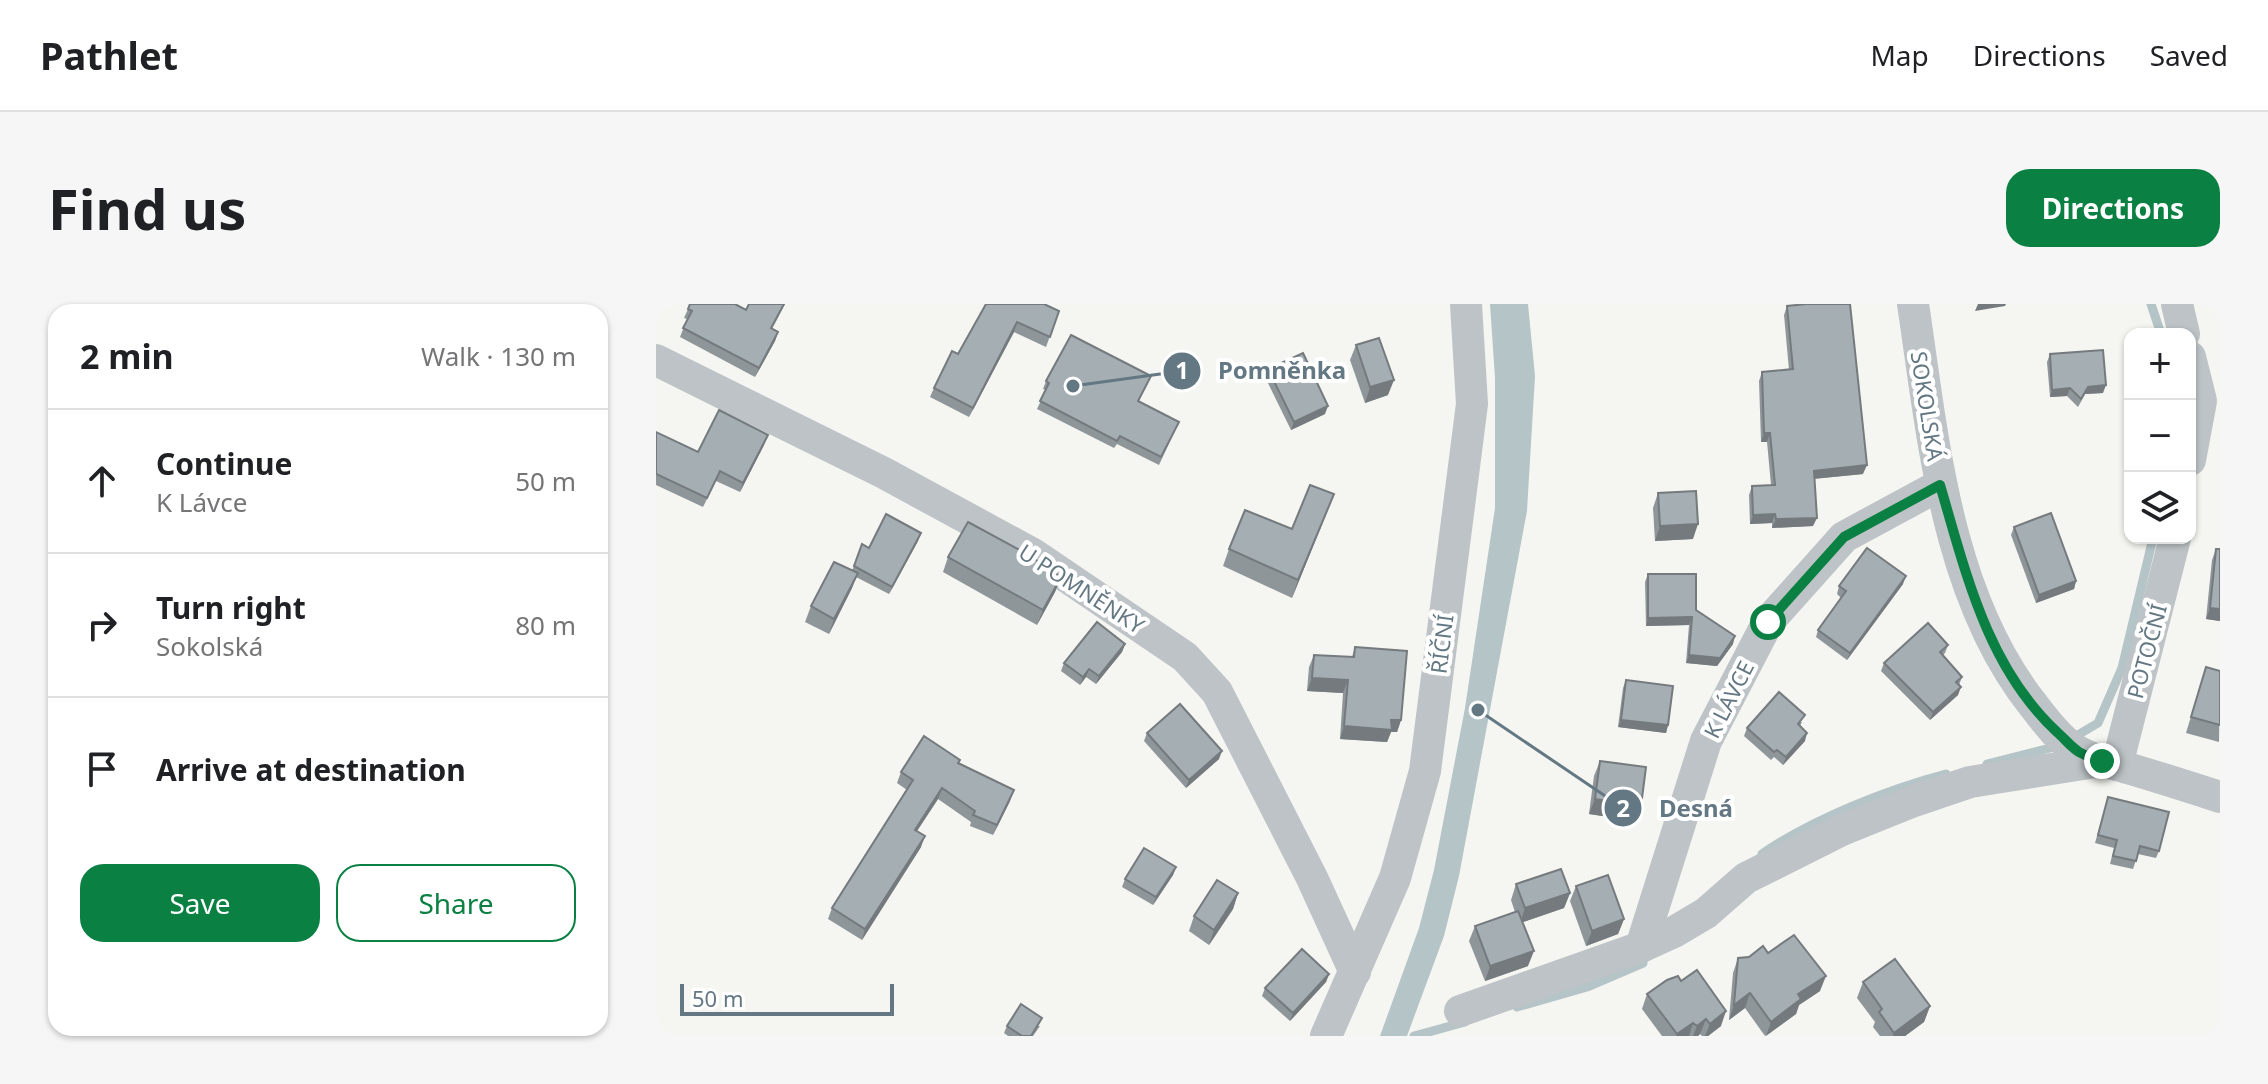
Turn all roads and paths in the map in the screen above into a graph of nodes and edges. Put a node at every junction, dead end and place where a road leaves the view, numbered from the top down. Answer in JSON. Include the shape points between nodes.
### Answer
{"nodes":[{"id":1,"x":1466,"y":304,"type":"edge"},
{"id":2,"x":1913,"y":304,"type":"edge"},
{"id":3,"x":2177,"y":304,"type":"edge"},
{"id":4,"x":2183,"y":328,"type":"edge"},
{"id":5,"x":656,"y":360,"type":"edge"},
{"id":6,"x":2196,"y":381,"type":"edge"},
{"id":7,"x":2196,"y":428,"type":"edge"},
{"id":8,"x":1940,"y":485,"type":"junction"},
{"id":9,"x":2173,"y":544,"type":"edge"},
{"id":10,"x":2099,"y":759,"type":"junction"},
{"id":11,"x":2220,"y":797,"type":"edge"},
{"id":12,"x":1655,"y":940,"type":"junction"},
{"id":13,"x":1355,"y":972,"type":"junction"},
{"id":14,"x":1460,"y":1011,"type":"dead end"},
{"id":15,"x":1326,"y":1036,"type":"edge"}],
"edges":[{"from":1,"to":13,"type":"street","name":"ŘÍČNÍ","via":[[1472,404],[1425,771],[1395,878]]},
{"from":2,"to":8,"type":"street","name":"SOKOLSKÁ"},
{"from":3,"to":4,"type":"street"},
{"from":5,"to":13,"type":"street","name":"U POMNĚNKY","via":[[1033,554],[1185,657],[1217,692]]},
{"from":6,"to":7,"type":"street","via":[[2201,401]]},
{"from":8,"to":10,"type":"street","name":"SOKOLSKÁ","via":[[1994,647],[2044,720]]},
{"from":8,"to":12,"type":"street","name":"K LÁVCE","via":[[1844,537],[1768,622],[1706,741]]},
{"from":9,"to":10,"type":"street","name":"POTOČNÍ"},
{"from":10,"to":11,"type":"street","name":"SOKOLSKÁ"},
{"from":10,"to":12,"type":"street","via":[[1970,782],[1900,806],[1746,878],[1706,913]]},
{"from":12,"to":14,"type":"street"},
{"from":13,"to":15,"type":"street","name":"ŘÍČNÍ"}]}
